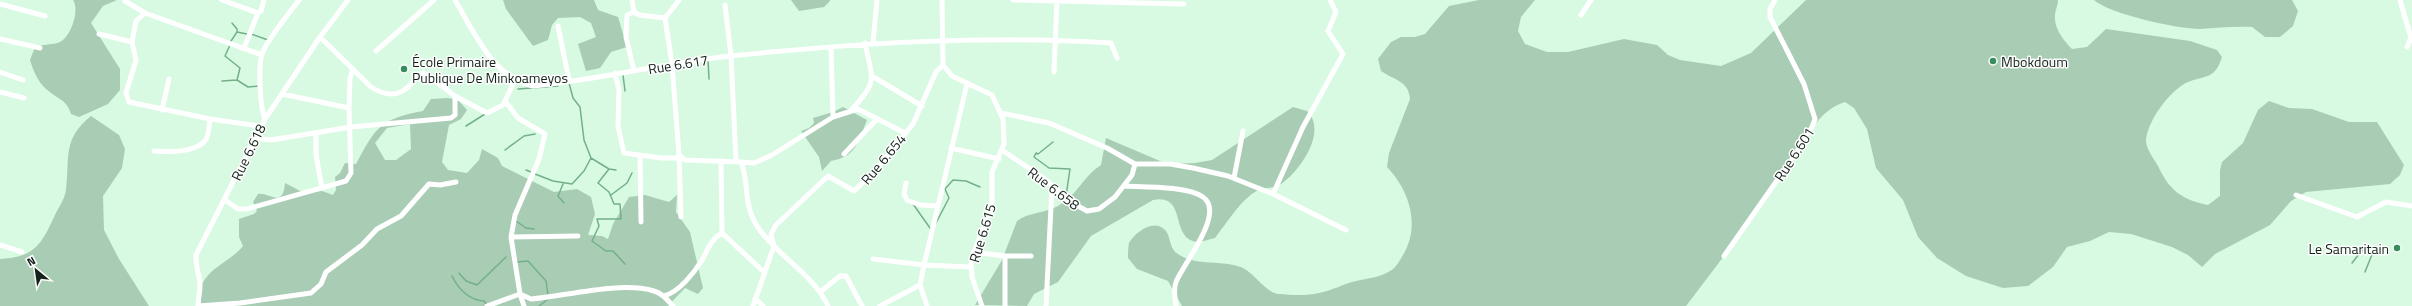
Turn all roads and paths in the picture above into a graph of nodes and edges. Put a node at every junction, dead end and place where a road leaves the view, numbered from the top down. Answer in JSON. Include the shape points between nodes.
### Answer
{"nodes":[{"id":1,"x":222,"y":0,"type":"edge"},
{"id":2,"x":264,"y":0,"type":"edge"},
{"id":3,"x":299,"y":0,"type":"edge"},
{"id":4,"x":348,"y":0,"type":"edge"},
{"id":5,"x":434,"y":0,"type":"edge"},
{"id":6,"x":455,"y":0,"type":"edge"},
{"id":7,"x":632,"y":0,"type":"edge"},
{"id":8,"x":678,"y":0,"type":"edge"},
{"id":9,"x":877,"y":0,"type":"edge"},
{"id":10,"x":942,"y":0,"type":"edge"},
{"id":11,"x":1013,"y":0,"type":"edge"},
{"id":12,"x":1057,"y":0,"type":"edge"},
{"id":13,"x":1330,"y":0,"type":"edge"},
{"id":14,"x":1592,"y":0,"type":"edge"},
{"id":15,"x":1775,"y":0,"type":"edge"},
{"id":16,"x":2400,"y":0,"type":"edge"},
{"id":17,"x":125,"y":1,"type":"dead end"},
{"id":18,"x":0,"y":4,"type":"edge"},
{"id":19,"x":725,"y":4,"type":"dead end"},
{"id":20,"x":1184,"y":4,"type":"dead end"},
{"id":21,"x":634,"y":12,"type":"junction"},
{"id":22,"x":145,"y":13,"type":"junction"},
{"id":23,"x":258,"y":13,"type":"junction"},
{"id":24,"x":1581,"y":15,"type":"dead end"},
{"id":25,"x":45,"y":16,"type":"dead end"},
{"id":26,"x":665,"y":18,"type":"junction"},
{"id":27,"x":558,"y":26,"type":"dead end"},
{"id":28,"x":99,"y":34,"type":"dead end"},
{"id":29,"x":320,"y":37,"type":"junction"},
{"id":30,"x":0,"y":39,"type":"edge"},
{"id":31,"x":943,"y":39,"type":"junction"},
{"id":32,"x":1055,"y":41,"type":"junction"},
{"id":33,"x":132,"y":42,"type":"junction"},
{"id":34,"x":873,"y":42,"type":"junction"},
{"id":35,"x":865,"y":43,"type":"junction"},
{"id":36,"x":831,"y":46,"type":"junction"},
{"id":37,"x":2407,"y":47,"type":"dead end"},
{"id":38,"x":40,"y":48,"type":"dead end"},
{"id":39,"x":244,"y":48,"type":"junction"},
{"id":40,"x":376,"y":51,"type":"dead end"},
{"id":41,"x":262,"y":55,"type":"junction"},
{"id":42,"x":731,"y":56,"type":"junction"},
{"id":43,"x":1117,"y":58,"type":"dead end"},
{"id":44,"x":672,"y":64,"type":"junction"},
{"id":45,"x":943,"y":65,"type":"junction"},
{"id":46,"x":354,"y":69,"type":"junction"},
{"id":47,"x":634,"y":71,"type":"junction"},
{"id":48,"x":0,"y":72,"type":"edge"},
{"id":49,"x":1054,"y":72,"type":"dead end"},
{"id":50,"x":615,"y":74,"type":"junction"},
{"id":51,"x":872,"y":76,"type":"junction"},
{"id":52,"x":169,"y":79,"type":"dead end"},
{"id":53,"x":23,"y":80,"type":"dead end"},
{"id":54,"x":515,"y":80,"type":"junction"},
{"id":55,"x":569,"y":80,"type":"junction"},
{"id":56,"x":967,"y":84,"type":"junction"},
{"id":57,"x":0,"y":92,"type":"edge"},
{"id":58,"x":282,"y":94,"type":"junction"},
{"id":59,"x":455,"y":96,"type":"junction"},
{"id":60,"x":24,"y":98,"type":"dead end"},
{"id":61,"x":505,"y":101,"type":"junction"},
{"id":62,"x":922,"y":106,"type":"junction"},
{"id":63,"x":349,"y":108,"type":"junction"},
{"id":64,"x":852,"y":109,"type":"junction"},
{"id":65,"x":162,"y":110,"type":"junction"},
{"id":66,"x":1001,"y":113,"type":"junction"},
{"id":67,"x":834,"y":117,"type":"junction"},
{"id":68,"x":210,"y":119,"type":"junction"},
{"id":69,"x":265,"y":119,"type":"junction"},
{"id":70,"x":876,"y":119,"type":"junction"},
{"id":71,"x":260,"y":126,"type":"junction"},
{"id":72,"x":351,"y":127,"type":"junction"},
{"id":73,"x":1243,"y":131,"type":"dead end"},
{"id":74,"x":316,"y":133,"type":"junction"},
{"id":75,"x":905,"y":133,"type":"junction"},
{"id":76,"x":256,"y":135,"type":"junction"},
{"id":77,"x":951,"y":148,"type":"junction"},
{"id":78,"x":1002,"y":150,"type":"junction"},
{"id":79,"x":154,"y":151,"type":"dead end"},
{"id":80,"x":844,"y":154,"type":"dead end"},
{"id":81,"x":640,"y":155,"type":"junction"},
{"id":82,"x":679,"y":155,"type":"junction"},
{"id":83,"x":999,"y":159,"type":"junction"},
{"id":84,"x":721,"y":161,"type":"junction"},
{"id":85,"x":738,"y":162,"type":"junction"},
{"id":86,"x":1135,"y":164,"type":"junction"},
{"id":87,"x":1234,"y":178,"type":"junction"},
{"id":88,"x":456,"y":182,"type":"dead end"},
{"id":89,"x":906,"y":183,"type":"dead end"},
{"id":90,"x":1124,"y":186,"type":"junction"},
{"id":91,"x":1052,"y":187,"type":"junction"},
{"id":92,"x":322,"y":188,"type":"junction"},
{"id":93,"x":1273,"y":194,"type":"junction"},
{"id":94,"x":2296,"y":195,"type":"dead end"},
{"id":95,"x":225,"y":200,"type":"junction"},
{"id":96,"x":938,"y":206,"type":"junction"},
{"id":97,"x":2412,"y":206,"type":"edge"},
{"id":98,"x":681,"y":217,"type":"dead end"},
{"id":99,"x":642,"y":222,"type":"dead end"},
{"id":100,"x":1346,"y":230,"type":"dead end"},
{"id":101,"x":722,"y":233,"type":"junction"},
{"id":102,"x":578,"y":236,"type":"dead end"},
{"id":103,"x":511,"y":237,"type":"junction"},
{"id":104,"x":0,"y":245,"type":"edge"},
{"id":105,"x":774,"y":246,"type":"junction"},
{"id":106,"x":22,"y":252,"type":"dead end"},
{"id":107,"x":973,"y":252,"type":"junction"},
{"id":108,"x":1005,"y":256,"type":"junction"},
{"id":109,"x":1031,"y":256,"type":"dead end"},
{"id":110,"x":1724,"y":256,"type":"dead end"},
{"id":111,"x":873,"y":259,"type":"dead end"},
{"id":112,"x":924,"y":265,"type":"junction"},
{"id":113,"x":970,"y":267,"type":"junction"},
{"id":114,"x":765,"y":273,"type":"junction"},
{"id":115,"x":920,"y":285,"type":"junction"},
{"id":116,"x":820,"y":292,"type":"junction"},
{"id":117,"x":520,"y":294,"type":"junction"},
{"id":118,"x":664,"y":296,"type":"junction"},
{"id":119,"x":755,"y":299,"type":"junction"},
{"id":120,"x":198,"y":306,"type":"edge"},
{"id":121,"x":487,"y":306,"type":"edge"},
{"id":122,"x":524,"y":306,"type":"edge"},
{"id":123,"x":673,"y":306,"type":"edge"},
{"id":124,"x":753,"y":306,"type":"edge"},
{"id":125,"x":764,"y":306,"type":"edge"},
{"id":126,"x":828,"y":306,"type":"edge"},
{"id":127,"x":862,"y":306,"type":"edge"},
{"id":128,"x":880,"y":306,"type":"edge"},
{"id":129,"x":927,"y":306,"type":"edge"},
{"id":130,"x":982,"y":306,"type":"edge"},
{"id":131,"x":1005,"y":306,"type":"edge"},
{"id":132,"x":1046,"y":306,"type":"edge"},
{"id":133,"x":1176,"y":306,"type":"edge"}],
"edges":[{"from":1,"to":23,"type":"street"},
{"from":2,"to":23,"type":"street"},
{"from":3,"to":41,"type":"street"},
{"from":4,"to":29,"type":"street"},
{"from":5,"to":40,"type":"street"},
{"from":6,"to":54,"type":"street","name":"Rue 6.617","via":[[492,60]]},
{"from":7,"to":21,"type":"street"},
{"from":8,"to":26,"type":"street"},
{"from":9,"to":34,"type":"street"},
{"from":10,"to":31,"type":"street"},
{"from":11,"to":12,"type":"street"},
{"from":12,"to":20,"type":"street"},
{"from":12,"to":32,"type":"street"},
{"from":13,"to":93,"type":"street","via":[[1336,12],[1328,31],[1343,54],[1303,127]]},
{"from":14,"to":24,"type":"street"},
{"from":15,"to":110,"type":"street","name":"Rue 6.601","via":[[1770,9],[1770,17],[1804,84],[1815,119],[1792,159]]},
{"from":16,"to":37,"type":"street","via":[[2412,38]]},
{"from":17,"to":22,"type":"street"},
{"from":18,"to":25,"type":"street"},
{"from":19,"to":42,"type":"street"},
{"from":21,"to":26,"type":"street"},
{"from":21,"to":47,"type":"street","via":[[627,15],[626,37]]},
{"from":22,"to":33,"type":"street","via":[[136,21]]},
{"from":22,"to":39,"type":"street"},
{"from":23,"to":39,"type":"street"},
{"from":26,"to":44,"type":"street"},
{"from":27,"to":55,"type":"street"},
{"from":28,"to":33,"type":"street"},
{"from":29,"to":46,"type":"street"},
{"from":29,"to":58,"type":"street"},
{"from":30,"to":38,"type":"street"},
{"from":31,"to":32,"type":"street","name":"Rue 6.617"},
{"from":31,"to":34,"type":"street","name":"Rue 6.617"},
{"from":31,"to":45,"type":"street"},
{"from":32,"to":43,"type":"street","name":"Rue 6.617","via":[[1111,43]]},
{"from":32,"to":49,"type":"street"},
{"from":33,"to":65,"type":"street","via":[[136,60],[126,97],[133,104]]},
{"from":34,"to":35,"type":"street","name":"Rue 6.617"},
{"from":35,"to":36,"type":"street","name":"Rue 6.617"},
{"from":35,"to":51,"type":"street"},
{"from":36,"to":42,"type":"street","name":"Rue 6.617"},
{"from":36,"to":67,"type":"street"},
{"from":39,"to":41,"type":"street"},
{"from":41,"to":69,"type":"street","name":"Rue 6.618","via":[[261,92]]},
{"from":42,"to":44,"type":"street","name":"Rue 6.617"},
{"from":42,"to":85,"type":"street"},
{"from":44,"to":47,"type":"street","name":"Rue 6.617"},
{"from":44,"to":82,"type":"street"},
{"from":45,"to":56,"type":"street","name":"Rue 6.615","via":[[952,76]]},
{"from":45,"to":62,"type":"street","name":"Rue 6.654","via":[[936,72]]},
{"from":46,"to":59,"type":"street","via":[[370,87],[380,93],[400,93],[411,86],[417,75],[424,73]]},
{"from":46,"to":63,"type":"street","via":[[350,78]]},
{"from":47,"to":50,"type":"street","name":"Rue 6.617"},
{"from":48,"to":53,"type":"street"},
{"from":50,"to":55,"type":"street","name":"Rue 6.617"},
{"from":50,"to":81,"type":"street","via":[[619,90],[618,126],[624,153]]},
{"from":51,"to":62,"type":"street"},
{"from":51,"to":64,"type":"street","via":[[869,90]]},
{"from":52,"to":65,"type":"street"},
{"from":54,"to":55,"type":"street","name":"Rue 6.617","via":[[533,86]]},
{"from":54,"to":61,"type":"street"},
{"from":56,"to":66,"type":"street","name":"Rue 6.615","via":[[992,95]]},
{"from":56,"to":77,"type":"street"},
{"from":57,"to":60,"type":"street"},
{"from":58,"to":63,"type":"street"},
{"from":58,"to":69,"type":"street"},
{"from":59,"to":61,"type":"street","via":[[487,113]]},
{"from":59,"to":72,"type":"street","via":[[455,115],[451,118]]},
{"from":61,"to":103,"type":"street","via":[[518,118],[545,134],[539,159],[514,215]]},
{"from":62,"to":75,"type":"street","name":"Rue 6.654"},
{"from":63,"to":72,"type":"street"},
{"from":64,"to":67,"type":"street"},
{"from":64,"to":70,"type":"street","via":[[861,110]]},
{"from":65,"to":68,"type":"street"},
{"from":66,"to":78,"type":"street","name":"Rue 6.615","via":[[1004,133]]},
{"from":66,"to":86,"type":"street","via":[[1049,123],[1095,142]]},
{"from":67,"to":85,"type":"street","via":[[772,155],[754,163]]},
{"from":68,"to":71,"type":"street"},
{"from":68,"to":79,"type":"street","via":[[206,138],[200,143],[173,152]]},
{"from":69,"to":71,"type":"street","name":"Rue 6.618"},
{"from":70,"to":75,"type":"street"},
{"from":70,"to":80,"type":"street"},
{"from":71,"to":76,"type":"street","name":"Rue 6.618"},
{"from":72,"to":74,"type":"street"},
{"from":72,"to":92,"type":"street","via":[[351,173],[346,181]]},
{"from":73,"to":87,"type":"street"},
{"from":74,"to":76,"type":"street","via":[[271,140]]},
{"from":74,"to":92,"type":"street","via":[[316,155]]},
{"from":75,"to":105,"type":"street","name":"Rue 6.654","via":[[875,172],[854,191],[828,176],[776,225],[771,234]]},
{"from":76,"to":95,"type":"street","name":"Rue 6.618"},
{"from":77,"to":83,"type":"street"},
{"from":77,"to":96,"type":"street"},
{"from":78,"to":83,"type":"street","name":"Rue 6.615"},
{"from":78,"to":91,"type":"street","name":"Rue 6.658"},
{"from":81,"to":82,"type":"street","via":[[677,158]]},
{"from":81,"to":99,"type":"street"},
{"from":82,"to":84,"type":"street","via":[[685,160]]},
{"from":82,"to":98,"type":"street"},
{"from":83,"to":107,"type":"street","name":"Rue 6.615","via":[[992,172],[992,204]]},
{"from":84,"to":85,"type":"street"},
{"from":84,"to":101,"type":"street"},
{"from":85,"to":105,"type":"street","via":[[751,216]]},
{"from":86,"to":87,"type":"street","via":[[1185,167]]},
{"from":86,"to":90,"type":"street","name":"Rue 6.658","via":[[1132,175]]},
{"from":87,"to":93,"type":"street"},
{"from":88,"to":120,"type":"street","via":[[430,184],[400,216],[377,229],[362,245],[326,272],[321,284],[311,293]]},
{"from":89,"to":96,"type":"street","via":[[904,194],[907,200],[920,205]]},
{"from":90,"to":91,"type":"street","name":"Rue 6.658","via":[[1108,203],[1099,209],[1087,211]]},
{"from":90,"to":133,"type":"street","via":[[1188,192],[1203,197],[1209,206],[1208,225],[1176,282]]},
{"from":91,"to":132,"type":"street"},
{"from":92,"to":95,"type":"street","via":[[247,208],[238,209]]},
{"from":93,"to":100,"type":"street"},
{"from":94,"to":97,"type":"street","via":[[2357,217],[2386,202]]},
{"from":95,"to":120,"type":"street","name":"Rue 6.618","via":[[196,255],[195,266],[199,274],[200,287]]},
{"from":96,"to":112,"type":"street"},
{"from":101,"to":114,"type":"street"},
{"from":101,"to":118,"type":"street","via":[[713,238],[701,261],[686,279],[671,294]]},
{"from":102,"to":103,"type":"street"},
{"from":103,"to":117,"type":"street"},
{"from":104,"to":106,"type":"street"},
{"from":105,"to":114,"type":"street","name":"Rue 6.654"},
{"from":105,"to":116,"type":"street"},
{"from":107,"to":108,"type":"street"},
{"from":107,"to":113,"type":"street","name":"Rue 6.615"},
{"from":108,"to":109,"type":"street"},
{"from":108,"to":131,"type":"street"},
{"from":111,"to":112,"type":"street"},
{"from":112,"to":113,"type":"street"},
{"from":112,"to":115,"type":"street"},
{"from":113,"to":130,"type":"street","name":"Rue 6.615"},
{"from":114,"to":119,"type":"street","name":"Rue 6.654"},
{"from":115,"to":128,"type":"street"},
{"from":115,"to":129,"type":"street"},
{"from":116,"to":126,"type":"street"},
{"from":116,"to":127,"type":"street","via":[[840,276],[846,276]]},
{"from":117,"to":118,"type":"street","via":[[531,299],[632,288],[654,291]]},
{"from":117,"to":121,"type":"street"},
{"from":117,"to":122,"type":"street"},
{"from":118,"to":123,"type":"street"},
{"from":119,"to":124,"type":"street","name":"Rue 6.654"},
{"from":119,"to":125,"type":"street"}]}
